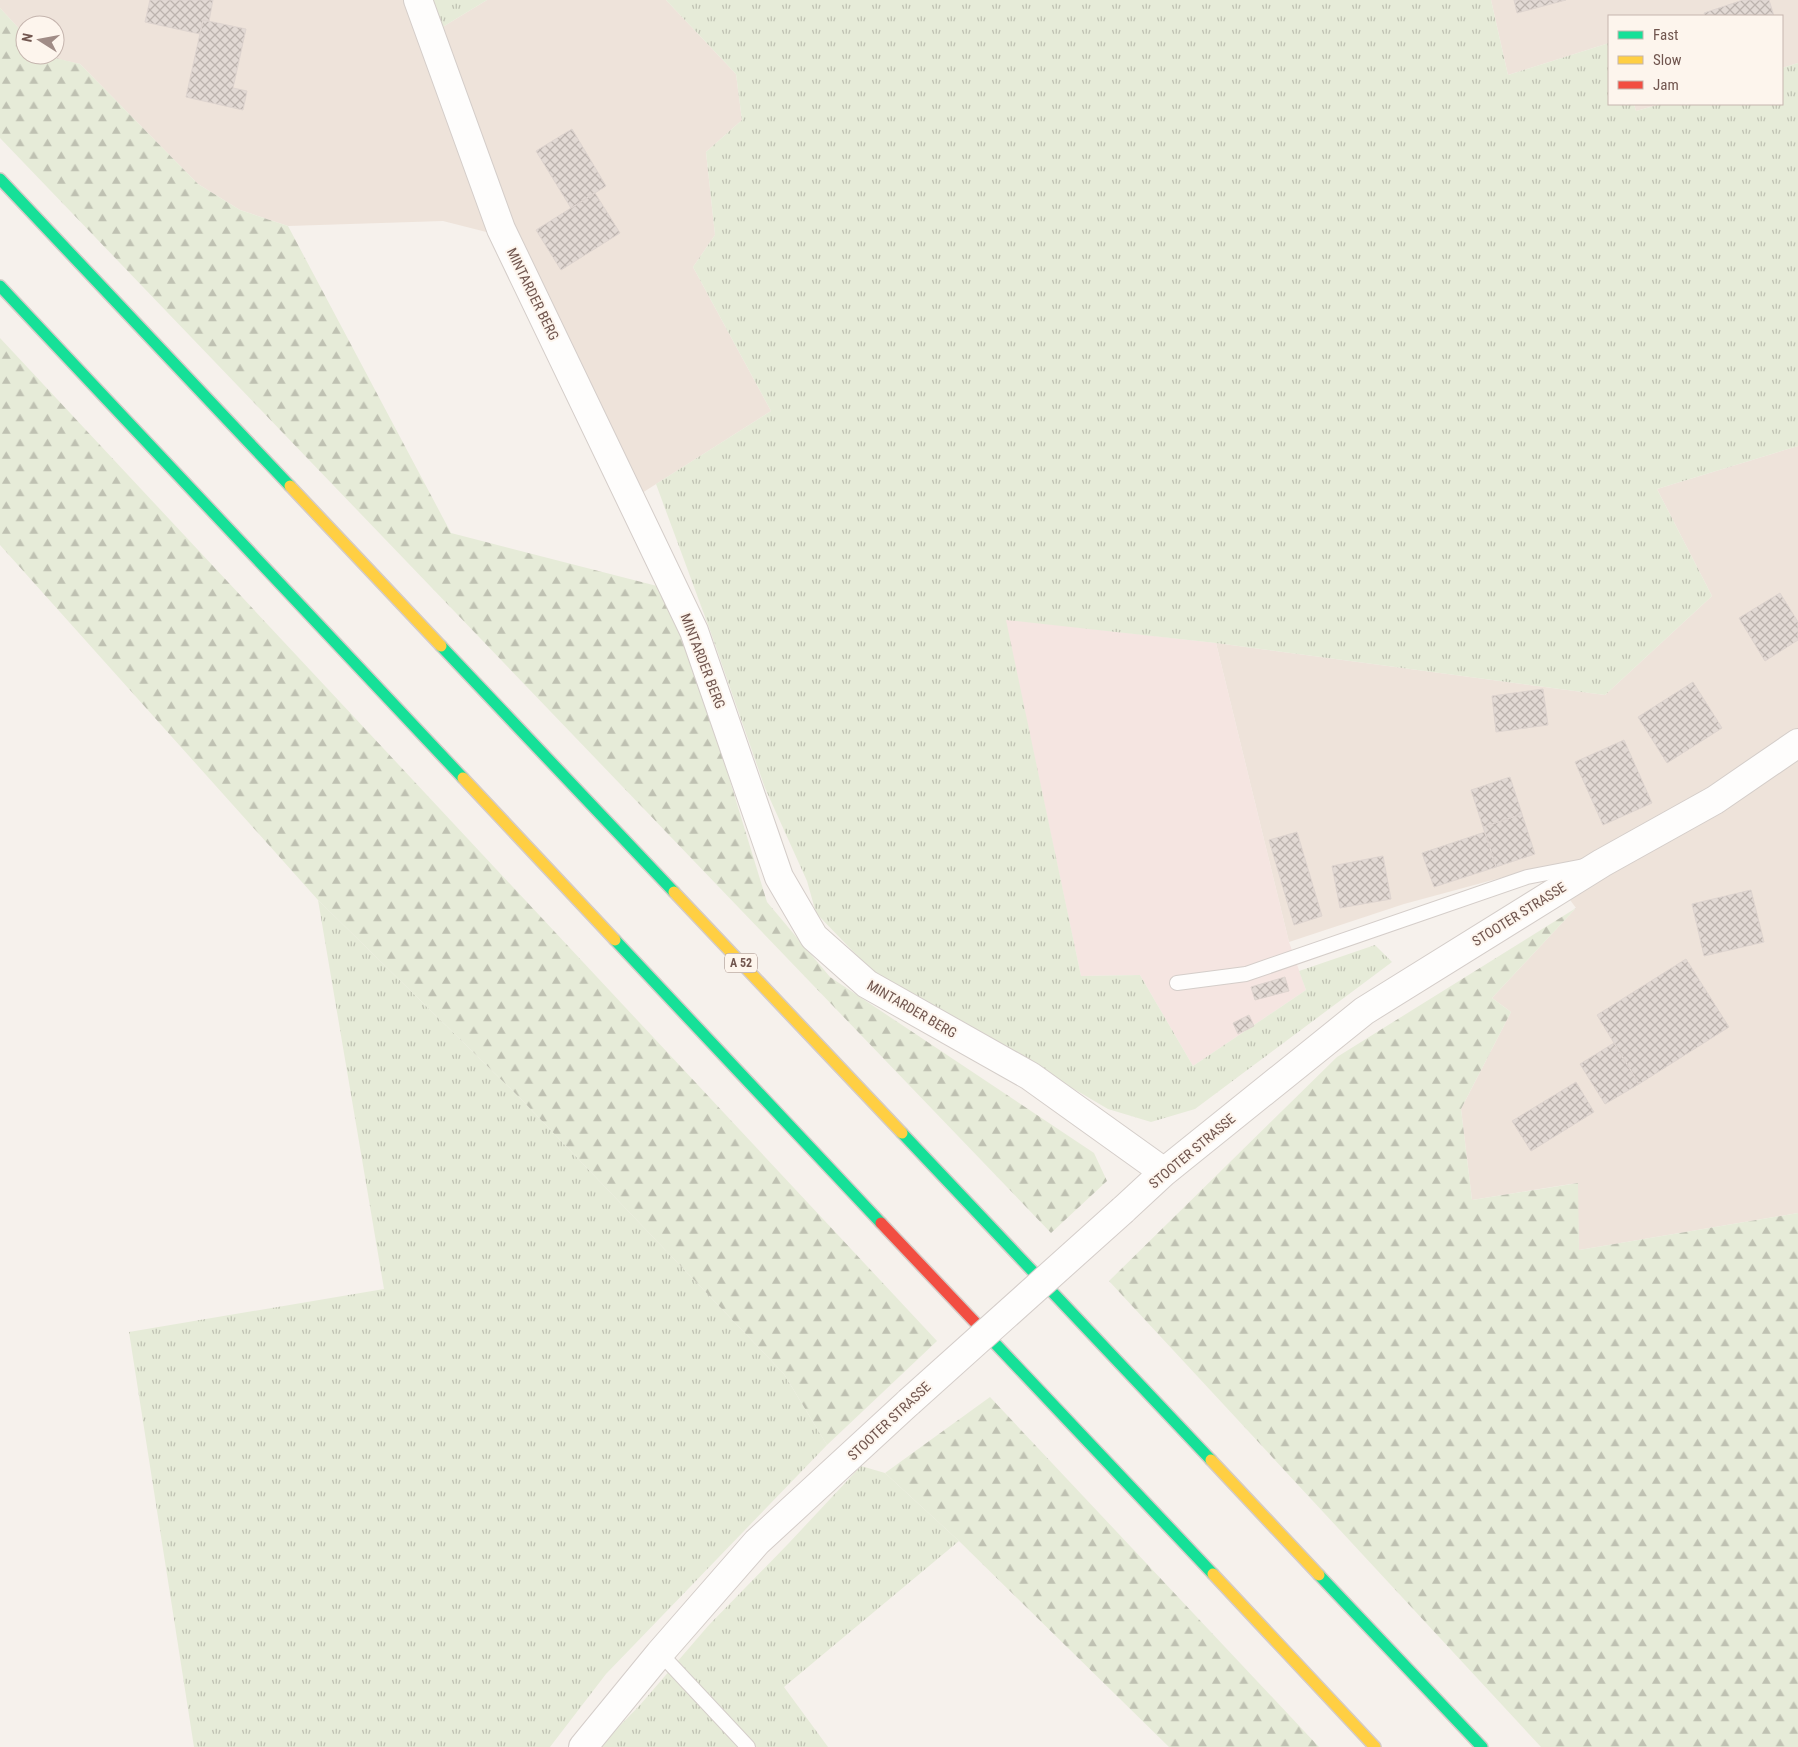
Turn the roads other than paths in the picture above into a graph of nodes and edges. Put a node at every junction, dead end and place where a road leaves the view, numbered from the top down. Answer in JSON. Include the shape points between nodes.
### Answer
{"nodes":[{"id":1,"x":418,"y":0,"type":"edge"},
{"id":2,"x":0,"y":179,"type":"edge"},
{"id":3,"x":0,"y":286,"type":"edge"},
{"id":4,"x":1798,"y":743,"type":"edge"},
{"id":5,"x":1602,"y":863,"type":"junction"},
{"id":6,"x":1177,"y":983,"type":"dead end"},
{"id":7,"x":1164,"y":1172,"type":"junction"},
{"id":8,"x":660,"y":1654,"type":"junction"},
{"id":9,"x":583,"y":1747,"type":"edge"},
{"id":10,"x":748,"y":1747,"type":"edge"},
{"id":11,"x":1375,"y":1747,"type":"edge"},
{"id":12,"x":1482,"y":1747,"type":"edge"}],
"edges":[{"from":1,"to":7,"type":"street","name":"MINTARDER BERG","via":[[501,229],[694,631],[780,877],[814,937],[867,984],[1030,1076]]},
{"from":2,"to":12,"type":"highway","number":"A 52"},
{"from":3,"to":11,"type":"highway"},
{"from":4,"to":5,"type":"street","name":"STOOTER STRASSE","via":[[1715,800]]},
{"from":5,"to":6,"type":"lane","via":[[1527,876],[1246,974]]},
{"from":5,"to":7,"type":"street","name":"STOOTER STRASSE","via":[[1364,1011]]},
{"from":7,"to":8,"type":"street","name":"STOOTER STRASSE","bridge":true,"via":[[757,1542]]},
{"from":8,"to":9,"type":"street","name":"STOOTER STRASSE"},
{"from":8,"to":10,"type":"lane"}]}
